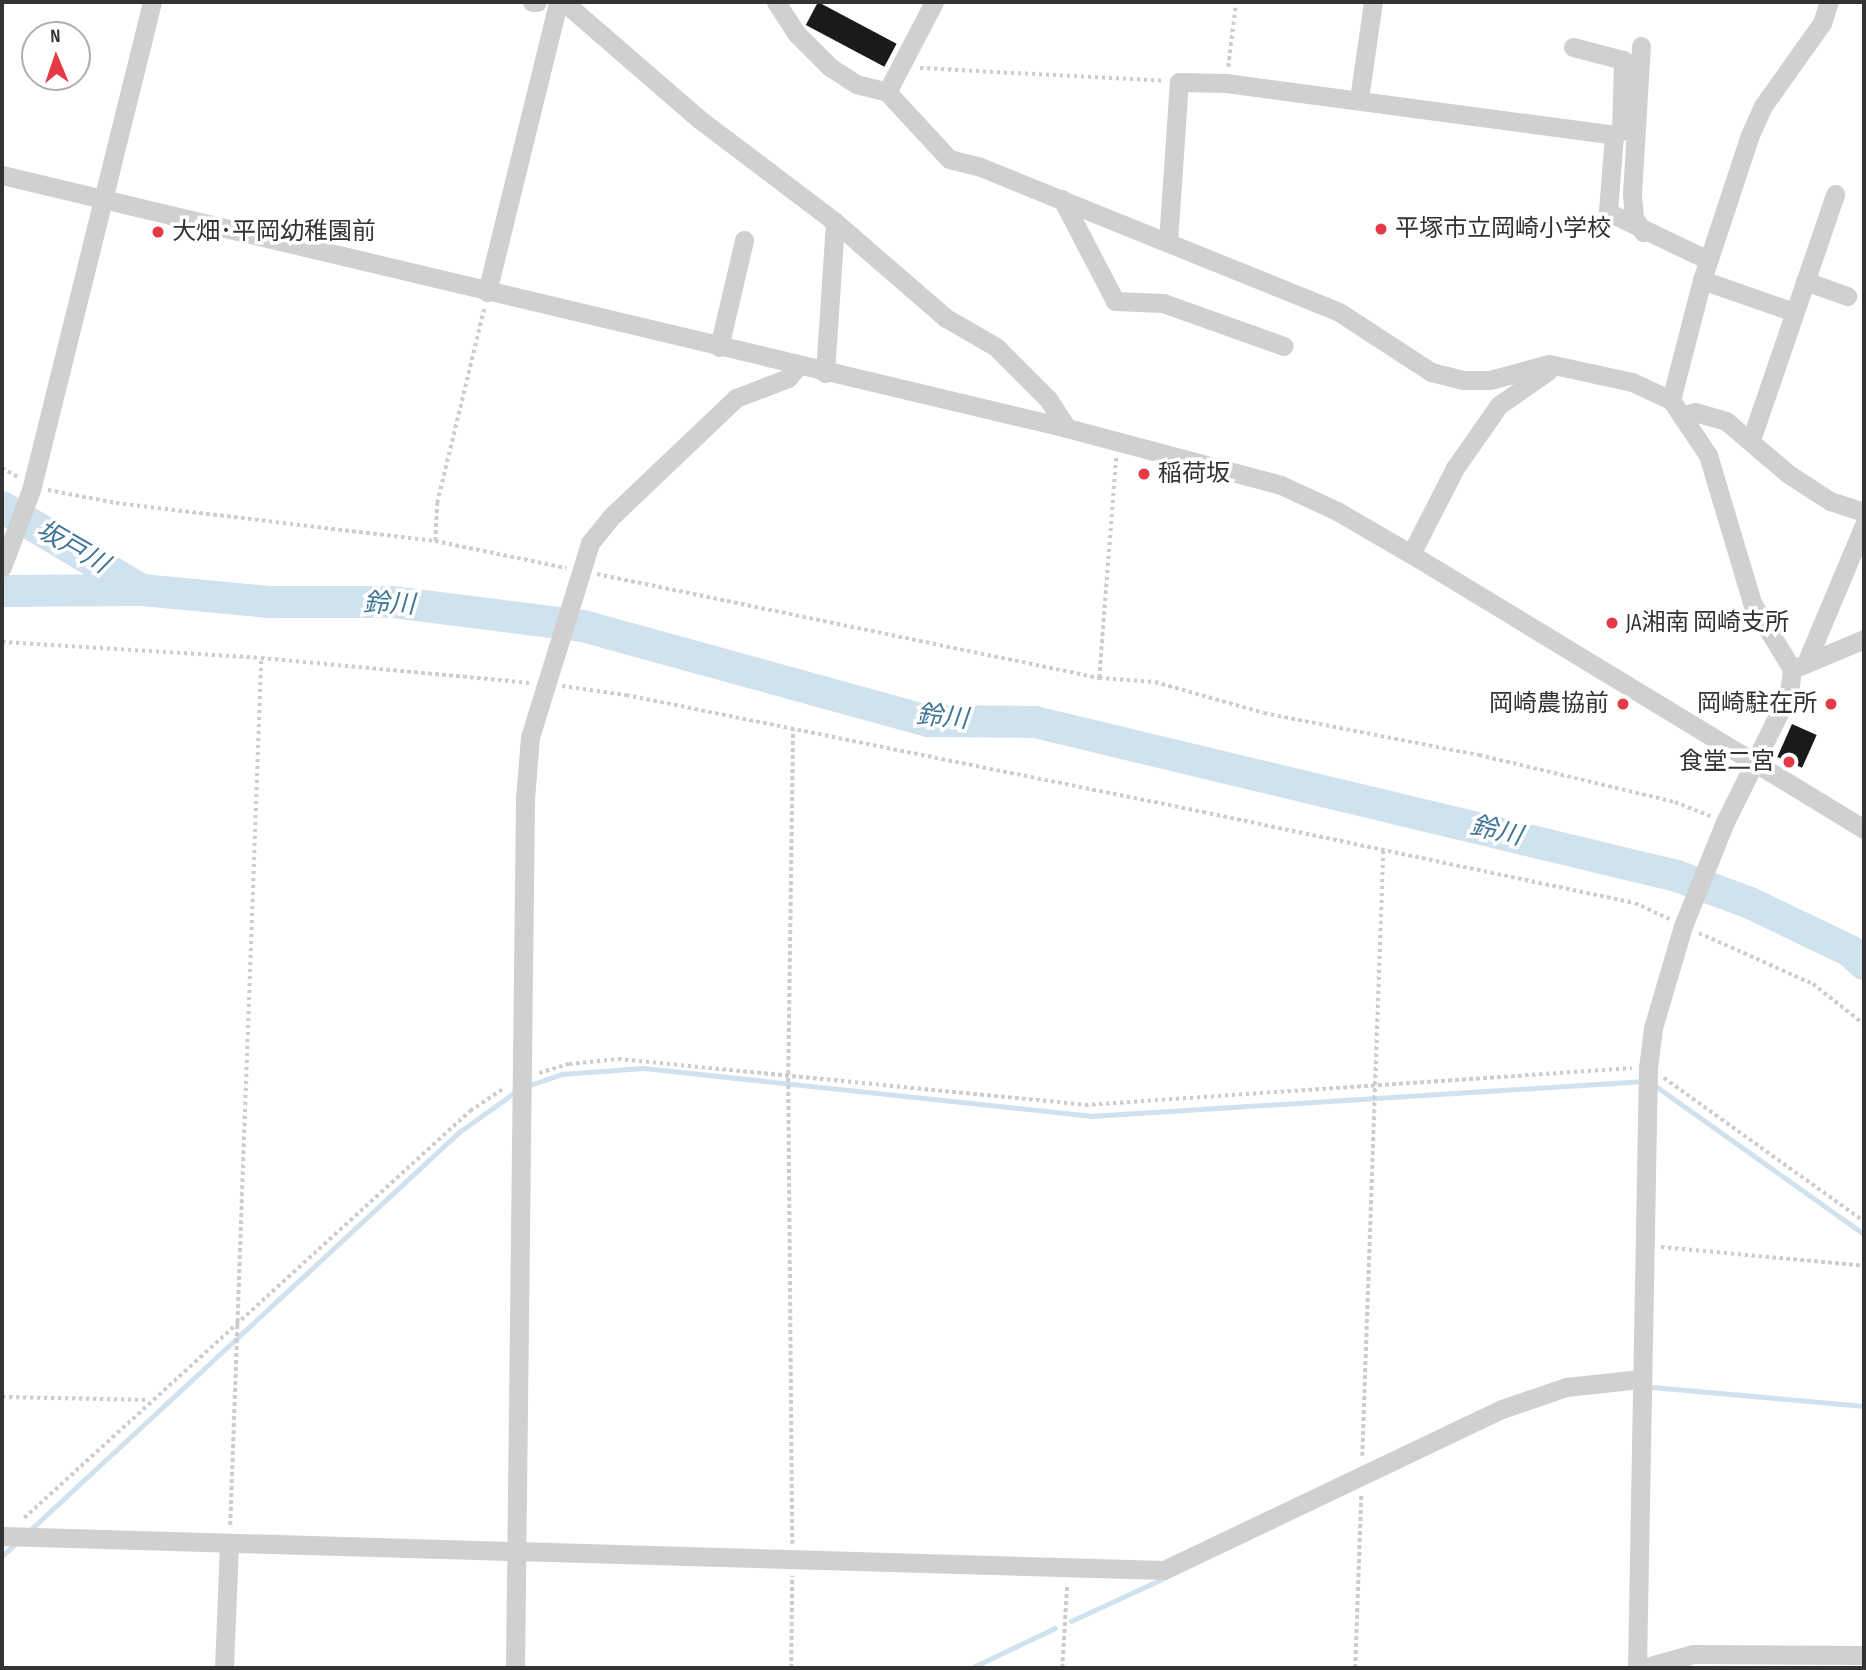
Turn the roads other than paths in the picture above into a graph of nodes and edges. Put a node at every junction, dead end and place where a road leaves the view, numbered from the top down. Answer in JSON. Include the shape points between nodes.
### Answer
{"nodes":[{"id":1,"x":152,"y":2,"type":"edge"},
{"id":2,"x":558,"y":2,"type":"edge"},
{"id":3,"x":564,"y":2,"type":"edge"},
{"id":4,"x":777,"y":2,"type":"edge"},
{"id":5,"x":934,"y":2,"type":"edge"},
{"id":6,"x":1373,"y":2,"type":"edge"},
{"id":7,"x":1829,"y":2,"type":"edge"},
{"id":8,"x":1642,"y":46,"type":"dead end"},
{"id":9,"x":1573,"y":47,"type":"dead end"},
{"id":10,"x":887,"y":92,"type":"junction"},
{"id":11,"x":1359,"y":99,"type":"junction"},
{"id":12,"x":1614,"y":135,"type":"junction"},
{"id":13,"x":2,"y":175,"type":"edge"},
{"id":14,"x":1835,"y":194,"type":"dead end"},
{"id":15,"x":105,"y":199,"type":"junction"},
{"id":16,"x":1062,"y":199,"type":"junction"},
{"id":17,"x":835,"y":222,"type":"junction"},
{"id":18,"x":1643,"y":232,"type":"junction"},
{"id":19,"x":744,"y":240,"type":"dead end"},
{"id":20,"x":1168,"y":242,"type":"junction"},
{"id":21,"x":1708,"y":260,"type":"junction"},
{"id":22,"x":1702,"y":280,"type":"junction"},
{"id":23,"x":1805,"y":281,"type":"junction"},
{"id":24,"x":487,"y":292,"type":"junction"},
{"id":25,"x":1847,"y":296,"type":"dead end"},
{"id":26,"x":1794,"y":312,"type":"junction"},
{"id":27,"x":1284,"y":346,"type":"dead end"},
{"id":28,"x":719,"y":347,"type":"junction"},
{"id":29,"x":799,"y":365,"type":"junction"},
{"id":30,"x":1561,"y":365,"type":"junction"},
{"id":31,"x":825,"y":373,"type":"junction"},
{"id":32,"x":1677,"y":407,"type":"junction"},
{"id":33,"x":1067,"y":428,"type":"junction"},
{"id":34,"x":1751,"y":440,"type":"junction"},
{"id":35,"x":1864,"y":512,"type":"edge"},
{"id":36,"x":1864,"y":525,"type":"edge"},
{"id":37,"x":1411,"y":554,"type":"junction"},
{"id":38,"x":2,"y":567,"type":"edge"},
{"id":39,"x":1864,"y":639,"type":"edge"},
{"id":40,"x":1799,"y":666,"type":"junction"},
{"id":41,"x":1754,"y":763,"type":"junction"},
{"id":42,"x":1864,"y":829,"type":"edge"},
{"id":43,"x":1641,"y":1379,"type":"junction"},
{"id":44,"x":3,"y":1536,"type":"edge"},
{"id":45,"x":229,"y":1544,"type":"junction"},
{"id":46,"x":517,"y":1551,"type":"junction"},
{"id":47,"x":1864,"y":1656,"type":"edge"},
{"id":48,"x":224,"y":1668,"type":"edge"},
{"id":49,"x":515,"y":1668,"type":"edge"},
{"id":50,"x":1637,"y":1668,"type":"edge"},
{"id":51,"x":1643,"y":1668,"type":"edge"}],
"edges":[{"from":1,"to":15,"type":"street"},
{"from":2,"to":24,"type":"street"},
{"from":3,"to":17,"type":"street","via":[[699,119]]},
{"from":4,"to":10,"type":"street","via":[[796,33],[830,67],[856,84]]},
{"from":5,"to":10,"type":"street"},
{"from":6,"to":11,"type":"street"},
{"from":7,"to":21,"type":"street","via":[[1822,23],[1763,106]]},
{"from":8,"to":18,"type":"street","via":[[1632,195],[1634,218]]},
{"from":9,"to":12,"type":"street","via":[[1623,60],[1621,131]]},
{"from":10,"to":16,"type":"street","via":[[949,159]]},
{"from":11,"to":12,"type":"street"},
{"from":11,"to":20,"type":"street","via":[[1179,82]]},
{"from":12,"to":18,"type":"street","via":[[1608,212]]},
{"from":13,"to":15,"type":"street"},
{"from":14,"to":23,"type":"street"},
{"from":15,"to":24,"type":"street"},
{"from":15,"to":38,"type":"street","via":[[32,484]]},
{"from":16,"to":20,"type":"street"},
{"from":16,"to":27,"type":"street","via":[[1115,301],[1163,303]]},
{"from":17,"to":31,"type":"street"},
{"from":17,"to":33,"type":"street","via":[[946,318],[996,347],[1048,399]]},
{"from":18,"to":21,"type":"street"},
{"from":19,"to":28,"type":"street"},
{"from":20,"to":30,"type":"street","via":[[1339,312],[1431,372],[1463,380],[1490,380],[1533,365]]},
{"from":21,"to":22,"type":"street"},
{"from":22,"to":26,"type":"street"},
{"from":22,"to":32,"type":"street"},
{"from":23,"to":25,"type":"street"},
{"from":23,"to":26,"type":"street"},
{"from":24,"to":28,"type":"street"},
{"from":26,"to":34,"type":"street"},
{"from":28,"to":29,"type":"street"},
{"from":29,"to":31,"type":"street"},
{"from":29,"to":46,"type":"street","via":[[788,377],[736,398],[613,515],[590,543],[530,737],[525,799]]},
{"from":30,"to":32,"type":"street","via":[[1632,382]]},
{"from":30,"to":37,"type":"street","via":[[1528,381],[1499,405],[1455,468]]},
{"from":31,"to":33,"type":"street"},
{"from":32,"to":34,"type":"street","via":[[1726,421]]},
{"from":32,"to":40,"type":"street","via":[[1708,455],[1752,603]]},
{"from":33,"to":37,"type":"street","via":[[1281,485]]},
{"from":34,"to":35,"type":"street","via":[[1819,494]]},
{"from":36,"to":40,"type":"street"},
{"from":37,"to":41,"type":"street"},
{"from":39,"to":40,"type":"street"},
{"from":40,"to":41,"type":"street"},
{"from":41,"to":42,"type":"street"},
{"from":41,"to":43,"type":"street","via":[[1725,822],[1662,990],[1648,1067]]},
{"from":43,"to":46,"type":"street","via":[[1537,1395],[1164,1570]]},
{"from":43,"to":50,"type":"street"},
{"from":44,"to":45,"type":"street"},
{"from":45,"to":46,"type":"street"},
{"from":45,"to":48,"type":"street"},
{"from":46,"to":49,"type":"street"},
{"from":47,"to":51,"type":"street","via":[[1693,1654]]}]}
